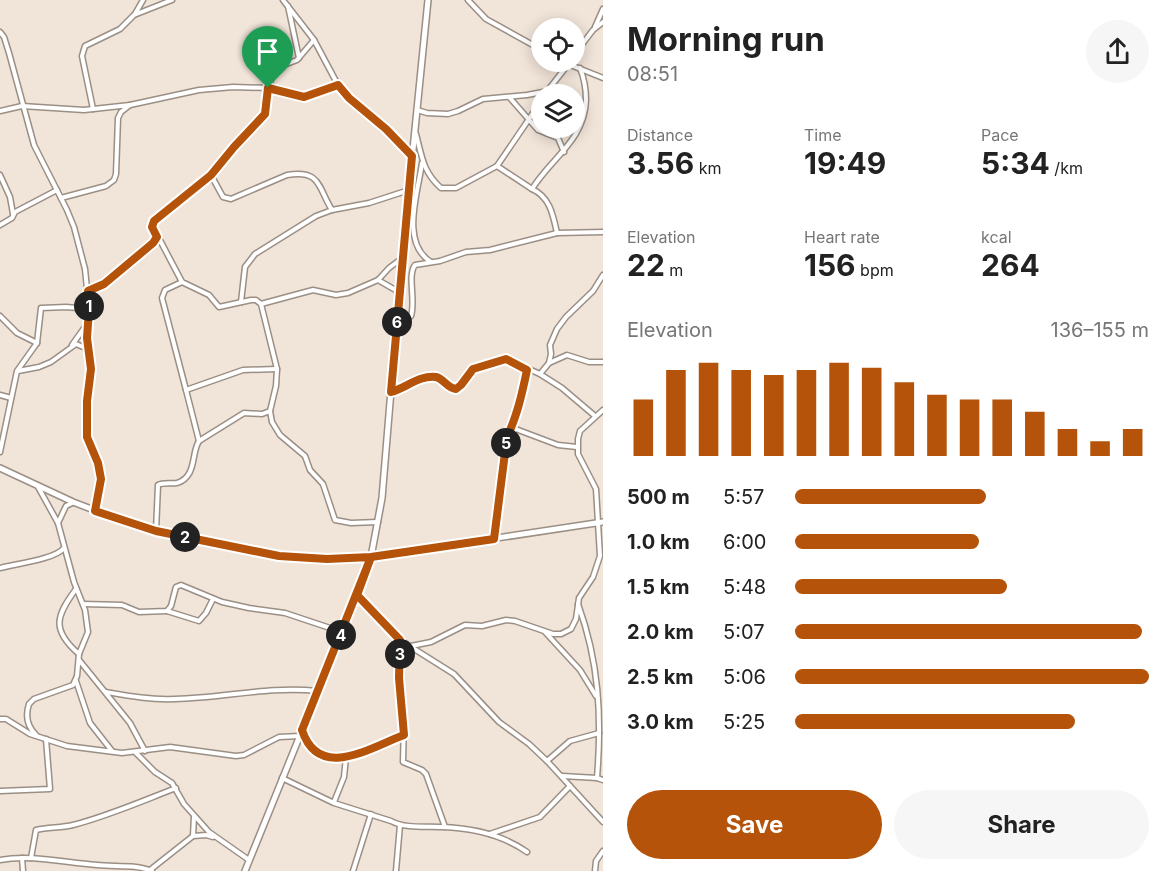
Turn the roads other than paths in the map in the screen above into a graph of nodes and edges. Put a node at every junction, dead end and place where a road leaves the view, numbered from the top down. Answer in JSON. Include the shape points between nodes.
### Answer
{"nodes":[{"id":1,"x":143,"y":0,"type":"edge"},
{"id":2,"x":172,"y":0,"type":"edge"},
{"id":3,"x":283,"y":0,"type":"edge"},
{"id":4,"x":428,"y":0,"type":"edge"},
{"id":5,"x":468,"y":0,"type":"edge"},
{"id":6,"x":288,"y":5,"type":"junction"},
{"id":7,"x":603,"y":9,"type":"edge"},
{"id":8,"x":134,"y":15,"type":"junction"},
{"id":9,"x":603,"y":22,"type":"edge"},
{"id":10,"x":303,"y":24,"type":"junction"},
{"id":11,"x":595,"y":28,"type":"junction"},
{"id":12,"x":292,"y":29,"type":"junction"},
{"id":13,"x":0,"y":32,"type":"edge"},
{"id":14,"x":314,"y":40,"type":"junction"},
{"id":15,"x":585,"y":41,"type":"edge"},
{"id":16,"x":531,"y":44,"type":"edge"},
{"id":17,"x":300,"y":58,"type":"junction"},
{"id":18,"x":585,"y":70,"type":"edge"},
{"id":19,"x":562,"y":72,"type":"edge"},
{"id":20,"x":581,"y":72,"type":"edge"},
{"id":21,"x":603,"y":78,"type":"edge"},
{"id":22,"x":553,"y":84,"type":"edge"},
{"id":23,"x":338,"y":85,"type":"junction"},
{"id":24,"x":268,"y":88,"type":"junction"},
{"id":25,"x":531,"y":95,"type":"edge"},
{"id":26,"x":510,"y":97,"type":"junction"},
{"id":27,"x":22,"y":105,"type":"junction"},
{"id":28,"x":130,"y":105,"type":"junction"},
{"id":29,"x":93,"y":109,"type":"junction"},
{"id":30,"x":417,"y":110,"type":"junction"},
{"id":31,"x":0,"y":111,"type":"edge"},
{"id":32,"x":531,"y":116,"type":"edge"},
{"id":33,"x":528,"y":121,"type":"junction"},
{"id":34,"x":415,"y":129,"type":"junction"},
{"id":35,"x":564,"y":152,"type":"junction"},
{"id":36,"x":412,"y":156,"type":"junction"},
{"id":37,"x":422,"y":159,"type":"junction"},
{"id":38,"x":497,"y":166,"type":"junction"},
{"id":39,"x":0,"y":175,"type":"edge"},
{"id":40,"x":211,"y":175,"type":"junction"},
{"id":41,"x":532,"y":189,"type":"junction"},
{"id":42,"x":57,"y":190,"type":"junction"},
{"id":43,"x":409,"y":190,"type":"junction"},
{"id":44,"x":61,"y":198,"type":"junction"},
{"id":45,"x":332,"y":210,"type":"junction"},
{"id":46,"x":13,"y":216,"type":"junction"},
{"id":47,"x":0,"y":225,"type":"edge"},
{"id":48,"x":603,"y":232,"type":"edge"},
{"id":49,"x":557,"y":233,"type":"junction"},
{"id":50,"x":157,"y":237,"type":"junction"},
{"id":51,"x":402,"y":259,"type":"junction"},
{"id":52,"x":432,"y":263,"type":"junction"},
{"id":53,"x":603,"y":275,"type":"edge"},
{"id":54,"x":378,"y":280,"type":"junction"},
{"id":55,"x":182,"y":282,"type":"junction"},
{"id":56,"x":88,"y":291,"type":"junction"},
{"id":57,"x":399,"y":292,"type":"junction"},
{"id":58,"x":241,"y":302,"type":"junction"},
{"id":59,"x":261,"y":304,"type":"junction"},
{"id":60,"x":89,"y":309,"type":"junction"},
{"id":61,"x":0,"y":316,"type":"edge"},
{"id":62,"x":397,"y":319,"type":"junction"},
{"id":63,"x":87,"y":324,"type":"junction"},
{"id":64,"x":37,"y":343,"type":"junction"},
{"id":65,"x":72,"y":345,"type":"junction"},
{"id":66,"x":88,"y":349,"type":"junction"},
{"id":67,"x":603,"y":362,"type":"edge"},
{"id":68,"x":549,"y":363,"type":"junction"},
{"id":69,"x":277,"y":369,"type":"junction"},
{"id":70,"x":527,"y":370,"type":"junction"},
{"id":71,"x":17,"y":371,"type":"junction"},
{"id":72,"x":540,"y":374,"type":"junction"},
{"id":73,"x":186,"y":390,"type":"junction"},
{"id":74,"x":391,"y":392,"type":"junction"},
{"id":75,"x":0,"y":395,"type":"edge"},
{"id":76,"x":11,"y":398,"type":"junction"},
{"id":77,"x":603,"y":410,"type":"edge"},
{"id":78,"x":270,"y":411,"type":"junction"},
{"id":79,"x":596,"y":416,"type":"junction"},
{"id":80,"x":513,"y":428,"type":"junction"},
{"id":81,"x":199,"y":441,"type":"junction"},
{"id":82,"x":577,"y":447,"type":"junction"},
{"id":83,"x":0,"y":452,"type":"edge"},
{"id":84,"x":0,"y":468,"type":"edge"},
{"id":85,"x":37,"y":485,"type":"junction"},
{"id":86,"x":73,"y":502,"type":"junction"},
{"id":87,"x":601,"y":508,"type":"edge"},
{"id":88,"x":95,"y":511,"type":"junction"},
{"id":89,"x":379,"y":522,"type":"junction"},
{"id":90,"x":601,"y":522,"type":"edge"},
{"id":91,"x":58,"y":523,"type":"junction"},
{"id":92,"x":156,"y":531,"type":"junction"},
{"id":93,"x":494,"y":539,"type":"junction"},
{"id":94,"x":64,"y":547,"type":"junction"},
{"id":95,"x":600,"y":556,"type":"junction"},
{"id":96,"x":371,"y":557,"type":"junction"},
{"id":97,"x":603,"y":561,"type":"edge"},
{"id":98,"x":0,"y":568,"type":"edge"},
{"id":99,"x":77,"y":588,"type":"junction"},
{"id":100,"x":357,"y":595,"type":"junction"},
{"id":101,"x":213,"y":598,"type":"junction"},
{"id":102,"x":578,"y":603,"type":"junction"},
{"id":103,"x":83,"y":604,"type":"junction"},
{"id":104,"x":167,"y":611,"type":"junction"},
{"id":105,"x":342,"y":632,"type":"junction"},
{"id":106,"x":545,"y":632,"type":"junction"},
{"id":107,"x":400,"y":640,"type":"junction"},
{"id":108,"x":411,"y":646,"type":"junction"},
{"id":109,"x":79,"y":657,"type":"junction"},
{"id":110,"x":75,"y":681,"type":"junction"},
{"id":111,"x":318,"y":691,"type":"junction"},
{"id":112,"x":106,"y":693,"type":"junction"},
{"id":113,"x":597,"y":700,"type":"junction"},
{"id":114,"x":0,"y":719,"type":"edge"},
{"id":115,"x":302,"y":730,"type":"junction"},
{"id":116,"x":600,"y":733,"type":"junction"},
{"id":117,"x":404,"y":735,"type":"junction"},
{"id":118,"x":36,"y":736,"type":"junction"},
{"id":119,"x":300,"y":736,"type":"junction"},
{"id":120,"x":46,"y":739,"type":"junction"},
{"id":121,"x":112,"y":751,"type":"junction"},
{"id":122,"x":145,"y":751,"type":"junction"},
{"id":123,"x":135,"y":752,"type":"junction"},
{"id":124,"x":346,"y":757,"type":"junction"},
{"id":125,"x":547,"y":761,"type":"junction"},
{"id":126,"x":561,"y":776,"type":"junction"},
{"id":127,"x":282,"y":778,"type":"junction"},
{"id":128,"x":597,"y":778,"type":"junction"},
{"id":129,"x":603,"y":780,"type":"edge"},
{"id":130,"x":570,"y":786,"type":"junction"},
{"id":131,"x":176,"y":788,"type":"junction"},
{"id":132,"x":0,"y":791,"type":"edge"},
{"id":133,"x":334,"y":802,"type":"junction"},
{"id":134,"x":371,"y":814,"type":"junction"},
{"id":135,"x":194,"y":816,"type":"junction"},
{"id":136,"x":603,"y":822,"type":"edge"},
{"id":137,"x":400,"y":825,"type":"junction"},
{"id":138,"x":445,"y":826,"type":"junction"},
{"id":139,"x":489,"y":834,"type":"junction"},
{"id":140,"x":193,"y":836,"type":"junction"},
{"id":141,"x":214,"y":837,"type":"junction"},
{"id":142,"x":603,"y":851,"type":"edge"},
{"id":143,"x":527,"y":852,"type":"dead end"},
{"id":144,"x":22,"y":858,"type":"junction"},
{"id":145,"x":31,"y":858,"type":"junction"},
{"id":146,"x":0,"y":860,"type":"edge"},
{"id":147,"x":249,"y":860,"type":"junction"},
{"id":148,"x":151,"y":870,"type":"edge"},
{"id":149,"x":23,"y":871,"type":"edge"},
{"id":150,"x":245,"y":871,"type":"edge"},
{"id":151,"x":353,"y":871,"type":"edge"},
{"id":152,"x":396,"y":871,"type":"edge"},
{"id":153,"x":594,"y":871,"type":"edge"}],
"edges":[{"from":1,"to":8,"type":"street"},
{"from":2,"to":8,"type":"street"},
{"from":3,"to":6,"type":"street"},
{"from":4,"to":30,"type":"street"},
{"from":5,"to":16,"type":"street","via":[[486,19]]},
{"from":6,"to":10,"type":"street"},
{"from":6,"to":12,"type":"street"},
{"from":7,"to":11,"type":"street"},
{"from":8,"to":29,"type":"street","via":[[124,26],[83,49]]},
{"from":9,"to":11,"type":"street"},
{"from":10,"to":12,"type":"street"},
{"from":10,"to":14,"type":"street"},
{"from":11,"to":15,"type":"street"},
{"from":12,"to":17,"type":"street"},
{"from":13,"to":27,"type":"street"},
{"from":14,"to":17,"type":"street"},
{"from":14,"to":23,"type":"street"},
{"from":17,"to":24,"type":"street","via":[[276,68]]},
{"from":18,"to":21,"type":"street"},
{"from":19,"to":22,"type":"street"},
{"from":20,"to":35,"type":"street","via":[[586,93],[584,115]]},
{"from":23,"to":24,"type":"street","via":[[304,97]]},
{"from":23,"to":36,"type":"street"},
{"from":24,"to":28,"type":"street","via":[[199,90]]},
{"from":24,"to":40,"type":"street","via":[[265,114]]},
{"from":25,"to":26,"type":"street"},
{"from":26,"to":30,"type":"street","via":[[483,99],[448,114]]},
{"from":26,"to":33,"type":"street"},
{"from":27,"to":29,"type":"street"},
{"from":27,"to":31,"type":"street"},
{"from":27,"to":42,"type":"street","via":[[37,155]]},
{"from":28,"to":29,"type":"street"},
{"from":28,"to":44,"type":"street","via":[[119,115],[114,180],[102,188]]},
{"from":30,"to":34,"type":"street"},
{"from":32,"to":33,"type":"street"},
{"from":33,"to":35,"type":"street","via":[[543,133],[558,138]]},
{"from":33,"to":38,"type":"street"},
{"from":34,"to":36,"type":"street"},
{"from":34,"to":37,"type":"street"},
{"from":35,"to":41,"type":"street"},
{"from":36,"to":43,"type":"street"},
{"from":37,"to":38,"type":"street","via":[[430,178],[441,188],[456,188]]},
{"from":37,"to":52,"type":"street","via":[[413,235],[418,251]]},
{"from":38,"to":41,"type":"street"},
{"from":39,"to":46,"type":"street"},
{"from":40,"to":45,"type":"street","via":[[223,197],[231,199],[286,175],[314,178]]},
{"from":40,"to":50,"type":"street","via":[[154,221],[152,227]]},
{"from":41,"to":49,"type":"street","via":[[546,198]]},
{"from":42,"to":44,"type":"street"},
{"from":42,"to":46,"type":"street"},
{"from":43,"to":45,"type":"street"},
{"from":43,"to":51,"type":"street"},
{"from":44,"to":56,"type":"street","via":[[74,227]]},
{"from":45,"to":58,"type":"street","via":[[249,259],[244,267]]},
{"from":46,"to":47,"type":"street"},
{"from":48,"to":49,"type":"street"},
{"from":49,"to":52,"type":"street"},
{"from":50,"to":55,"type":"street"},
{"from":50,"to":56,"type":"street","via":[[104,284]]},
{"from":51,"to":54,"type":"street"},
{"from":51,"to":57,"type":"street"},
{"from":52,"to":62,"type":"street","via":[[413,267],[411,316]]},
{"from":53,"to":68,"type":"street","via":[[557,329],[550,345]]},
{"from":54,"to":57,"type":"street"},
{"from":54,"to":59,"type":"street","via":[[342,295],[313,290]]},
{"from":55,"to":58,"type":"street","via":[[209,295],[219,307]]},
{"from":55,"to":73,"type":"street","via":[[165,290],[162,298]]},
{"from":56,"to":60,"type":"street"},
{"from":57,"to":62,"type":"street"},
{"from":58,"to":59,"type":"street","via":[[256,300]]},
{"from":59,"to":69,"type":"street"},
{"from":60,"to":63,"type":"street"},
{"from":60,"to":64,"type":"street","via":[[40,308]]},
{"from":61,"to":64,"type":"street","via":[[17,333]]},
{"from":62,"to":74,"type":"street"},
{"from":63,"to":65,"type":"street"},
{"from":63,"to":66,"type":"street"},
{"from":64,"to":71,"type":"street"},
{"from":65,"to":66,"type":"street"},
{"from":65,"to":71,"type":"street","via":[[51,362]]},
{"from":66,"to":88,"type":"street","via":[[87,437],[101,479]]},
{"from":67,"to":68,"type":"street","via":[[590,363],[567,355]]},
{"from":68,"to":72,"type":"street"},
{"from":69,"to":73,"type":"street","via":[[243,370]]},
{"from":69,"to":78,"type":"street"},
{"from":70,"to":72,"type":"street"},
{"from":70,"to":74,"type":"street","via":[[506,359],[473,369],[456,389],[440,378],[429,377]]},
{"from":70,"to":80,"type":"street"},
{"from":71,"to":76,"type":"street"},
{"from":72,"to":79,"type":"street"},
{"from":73,"to":81,"type":"street"},
{"from":74,"to":89,"type":"street"},
{"from":75,"to":76,"type":"street"},
{"from":76,"to":83,"type":"street"},
{"from":77,"to":79,"type":"street"},
{"from":78,"to":81,"type":"street","via":[[244,412]]},
{"from":78,"to":89,"type":"street","via":[[274,427],[305,456],[310,470],[323,484],[335,520]]},
{"from":79,"to":82,"type":"street","via":[[580,431]]},
{"from":80,"to":82,"type":"street","via":[[558,445]]},
{"from":80,"to":93,"type":"street","via":[[507,437]]},
{"from":81,"to":92,"type":"street","via":[[195,463],[187,474],[178,483],[158,485]]},
{"from":82,"to":87,"type":"street"},
{"from":84,"to":85,"type":"street"},
{"from":85,"to":86,"type":"street"},
{"from":85,"to":91,"type":"street"},
{"from":86,"to":88,"type":"street"},
{"from":86,"to":91,"type":"street","via":[[66,506]]},
{"from":87,"to":90,"type":"street"},
{"from":88,"to":92,"type":"street"},
{"from":89,"to":96,"type":"street"},
{"from":90,"to":93,"type":"street"},
{"from":90,"to":95,"type":"street"},
{"from":91,"to":94,"type":"street"},
{"from":92,"to":96,"type":"street","via":[[287,557]]},
{"from":93,"to":96,"type":"street"},
{"from":94,"to":98,"type":"street","via":[[53,555]]},
{"from":94,"to":99,"type":"street"},
{"from":95,"to":97,"type":"street"},
{"from":95,"to":102,"type":"street"},
{"from":96,"to":100,"type":"street"},
{"from":99,"to":103,"type":"street"},
{"from":99,"to":109,"type":"street","via":[[59,618],[64,636]]},
{"from":100,"to":105,"type":"street"},
{"from":100,"to":107,"type":"street"},
{"from":101,"to":104,"type":"street","via":[[199,621]]},
{"from":101,"to":104,"type":"street","via":[[178,585]]},
{"from":101,"to":105,"type":"street","via":[[285,613]]},
{"from":102,"to":106,"type":"street","via":[[571,629],[561,634]]},
{"from":102,"to":113,"type":"street","via":[[593,650]]},
{"from":103,"to":104,"type":"street","via":[[122,605],[139,612]]},
{"from":103,"to":109,"type":"street","via":[[88,632]]},
{"from":105,"to":111,"type":"street"},
{"from":106,"to":108,"type":"street","via":[[506,620],[461,626],[431,642]]},
{"from":106,"to":113,"type":"street","via":[[580,670]]},
{"from":107,"to":108,"type":"street"},
{"from":107,"to":117,"type":"street"},
{"from":108,"to":125,"type":"street","via":[[454,674],[499,722]]},
{"from":109,"to":110,"type":"street"},
{"from":109,"to":112,"type":"street"},
{"from":110,"to":118,"type":"street","via":[[71,687],[29,704],[28,724]]},
{"from":110,"to":121,"type":"street","via":[[90,723]]},
{"from":111,"to":112,"type":"street","via":[[278,689],[176,699]]},
{"from":111,"to":115,"type":"street"},
{"from":112,"to":122,"type":"street"},
{"from":113,"to":116,"type":"street"},
{"from":114,"to":118,"type":"street"},
{"from":115,"to":119,"type":"street"},
{"from":115,"to":124,"type":"street","via":[[320,754]]},
{"from":116,"to":125,"type":"street","via":[[570,741]]},
{"from":116,"to":128,"type":"street"},
{"from":117,"to":124,"type":"street"},
{"from":117,"to":138,"type":"street","via":[[403,763],[426,774]]},
{"from":118,"to":120,"type":"street"},
{"from":119,"to":122,"type":"street","via":[[279,737],[236,756],[170,747]]},
{"from":119,"to":127,"type":"street"},
{"from":120,"to":121,"type":"street","via":[[67,746]]},
{"from":120,"to":132,"type":"street","via":[[50,789]]},
{"from":121,"to":123,"type":"street"},
{"from":122,"to":123,"type":"street"},
{"from":123,"to":131,"type":"street"},
{"from":124,"to":133,"type":"street","via":[[344,777]]},
{"from":125,"to":126,"type":"street"},
{"from":126,"to":128,"type":"street"},
{"from":126,"to":130,"type":"street"},
{"from":127,"to":133,"type":"street"},
{"from":127,"to":147,"type":"street"},
{"from":128,"to":129,"type":"street"},
{"from":130,"to":136,"type":"street"},
{"from":130,"to":139,"type":"street","via":[[540,817]]},
{"from":131,"to":135,"type":"street"},
{"from":131,"to":145,"type":"street","via":[[80,823],[36,830]]},
{"from":133,"to":134,"type":"street"},
{"from":134,"to":137,"type":"street"},
{"from":134,"to":151,"type":"street"},
{"from":135,"to":140,"type":"street"},
{"from":135,"to":141,"type":"street"},
{"from":137,"to":138,"type":"street"},
{"from":137,"to":152,"type":"street"},
{"from":138,"to":139,"type":"street"},
{"from":139,"to":143,"type":"street","via":[[506,838]]},
{"from":140,"to":141,"type":"street"},
{"from":140,"to":148,"type":"street"},
{"from":141,"to":147,"type":"street"},
{"from":142,"to":153,"type":"street"},
{"from":144,"to":145,"type":"street"},
{"from":144,"to":146,"type":"street"},
{"from":144,"to":149,"type":"street"},
{"from":145,"to":148,"type":"street"},
{"from":147,"to":150,"type":"street"}]}
